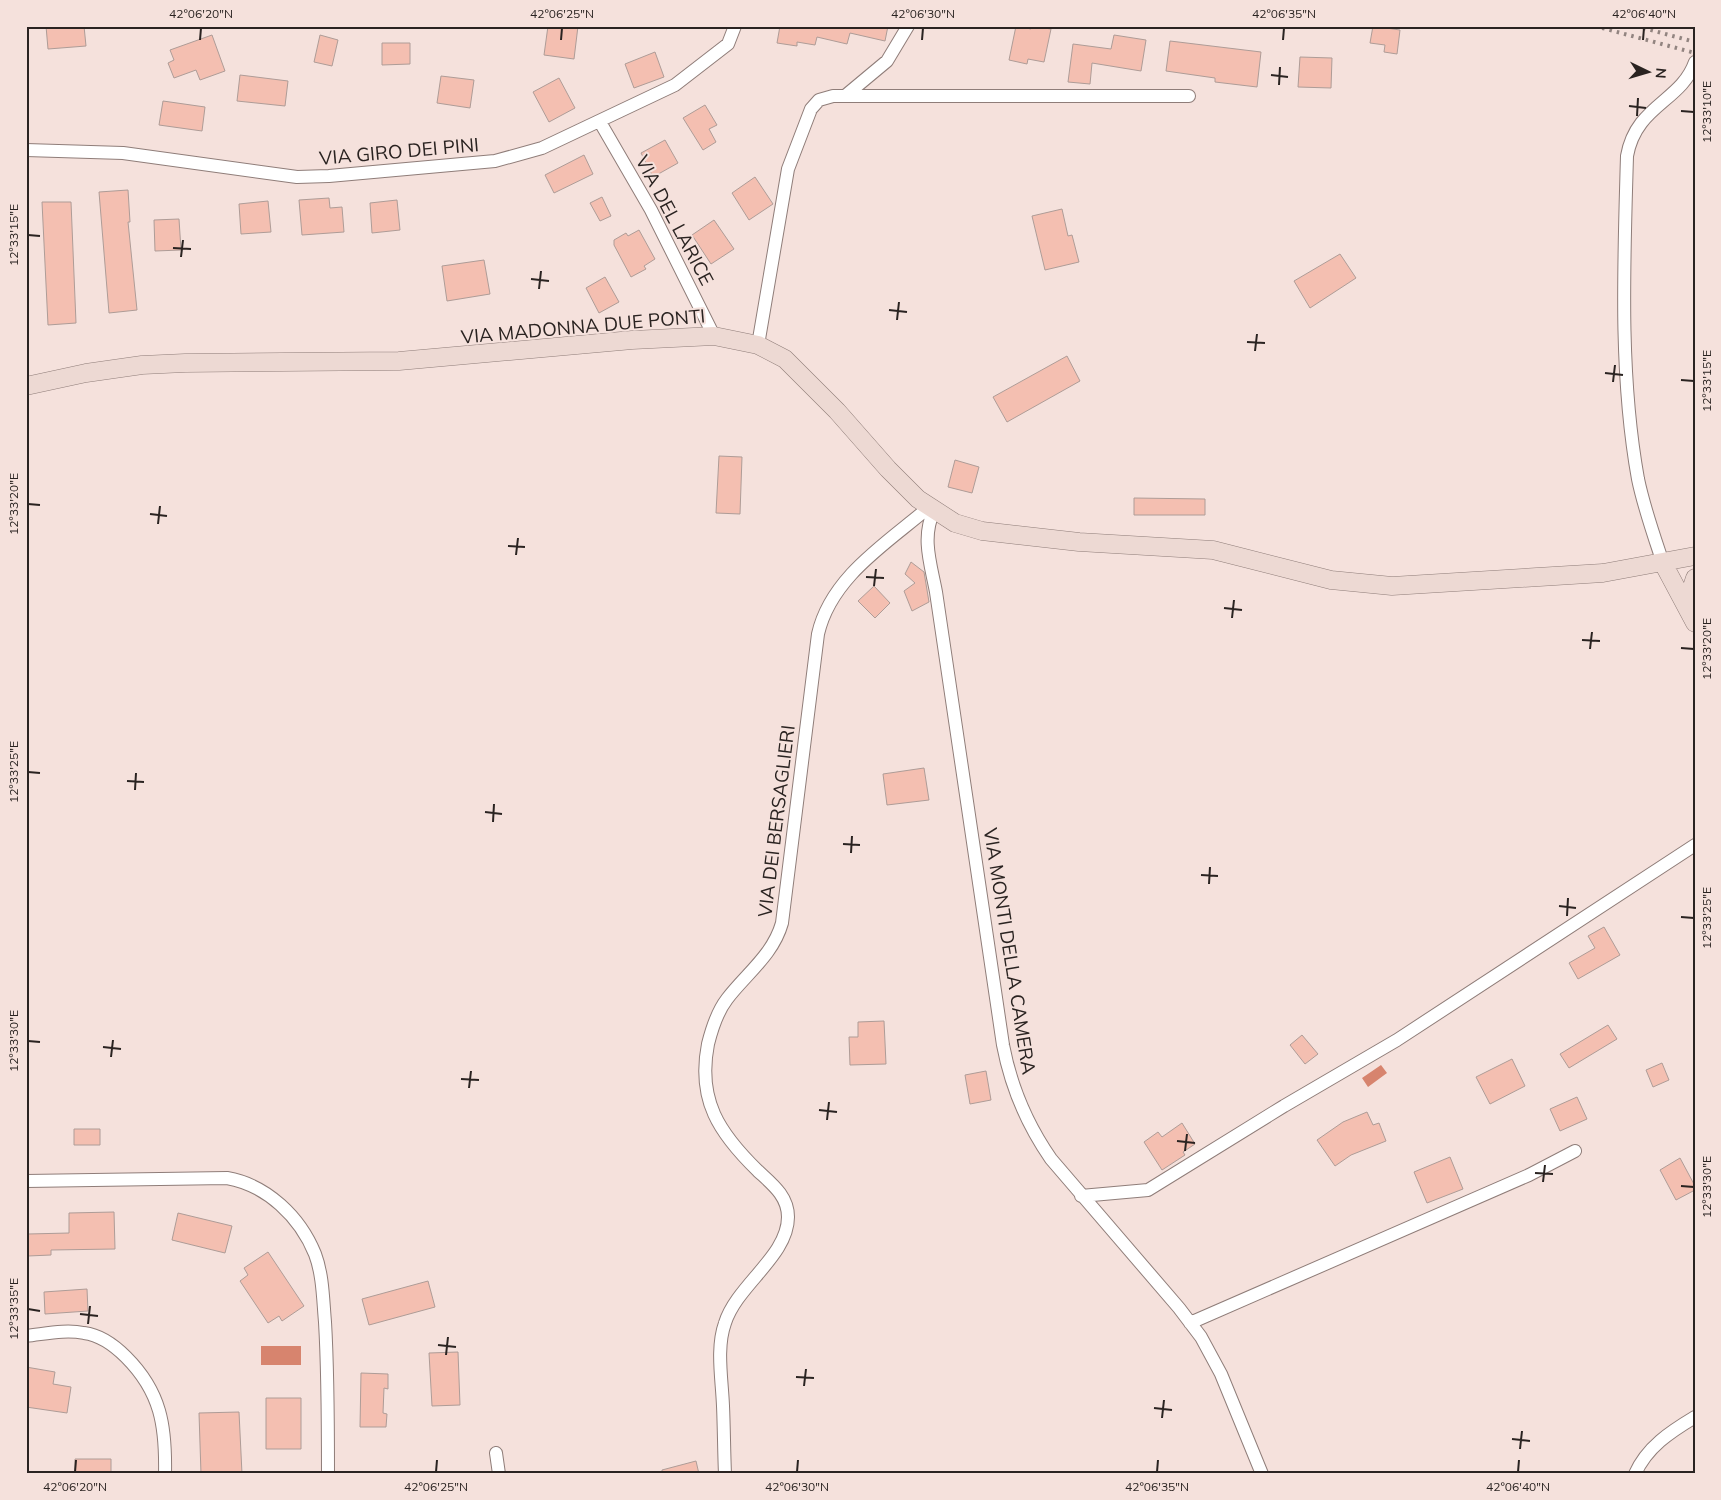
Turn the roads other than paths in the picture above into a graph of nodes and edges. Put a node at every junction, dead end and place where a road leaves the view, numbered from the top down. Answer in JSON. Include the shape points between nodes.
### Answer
{"nodes":[{"id":1,"x":735,"y":26,"type":"edge"},
{"id":2,"x":908,"y":26,"type":"edge"},
{"id":3,"x":1695,"y":62,"type":"edge"},
{"id":4,"x":845,"y":96,"type":"junction"},
{"id":5,"x":1189,"y":96,"type":"dead end"},
{"id":6,"x":600,"y":122,"type":"junction"},
{"id":7,"x":26,"y":150,"type":"edge"},
{"id":8,"x":714,"y":336,"type":"junction"},
{"id":9,"x":758,"y":345,"type":"junction"},
{"id":10,"x":26,"y":386,"type":"edge"},
{"id":11,"x":931,"y":509,"type":"junction"},
{"id":12,"x":1695,"y":556,"type":"edge"},
{"id":13,"x":1663,"y":563,"type":"junction"},
{"id":14,"x":1695,"y":578,"type":"edge"},
{"id":15,"x":1693,"y":620,"type":"edge"},
{"id":16,"x":1695,"y":845,"type":"edge"},
{"id":17,"x":1576,"y":1151,"type":"dead end"},
{"id":18,"x":26,"y":1181,"type":"edge"},
{"id":19,"x":1081,"y":1196,"type":"junction"},
{"id":20,"x":1190,"y":1323,"type":"junction"},
{"id":21,"x":26,"y":1336,"type":"edge"},
{"id":22,"x":1695,"y":1417,"type":"edge"},
{"id":23,"x":496,"y":1453,"type":"dead end"},
{"id":24,"x":165,"y":1474,"type":"edge"},
{"id":25,"x":328,"y":1474,"type":"edge"},
{"id":26,"x":499,"y":1474,"type":"edge"},
{"id":27,"x":725,"y":1474,"type":"edge"},
{"id":28,"x":1262,"y":1474,"type":"edge"},
{"id":29,"x":1635,"y":1474,"type":"edge"}],
"edges":[{"from":1,"to":6,"type":"street","name":"VIA GIRO DEI PINI","via":[[728,44],[675,85]]},
{"from":2,"to":4,"type":"street","via":[[887,61]]},
{"from":3,"to":13,"type":"street","via":[[1687,77],[1638,126],[1627,156],[1626,343],[1630,409],[1639,481]]},
{"from":4,"to":5,"type":"street"},
{"from":4,"to":9,"type":"street","via":[[828,96],[814,104],[791,161],[784,185]]},
{"from":6,"to":7,"type":"street","name":"VIA GIRO DEI PINI","via":[[538,150],[495,161],[314,177],[284,176],[116,152]]},
{"from":6,"to":8,"type":"street","name":"VIA DEL LARICE","via":[[651,210]]},
{"from":8,"to":9,"type":"main road","name":"VIA MADONNA DUE PONTI"},
{"from":8,"to":10,"type":"main road","name":"VIA MADONNA DUE PONTI","via":[[642,339],[399,361],[142,365]]},
{"from":9,"to":11,"type":"main road","name":"VIA MADONNA DUE PONTI","via":[[794,367],[898,480]]},
{"from":11,"to":13,"type":"main road","name":"VIA MADONNA DUE PONTI","via":[[955,522],[993,533],[1212,550],[1304,574],[1375,585],[1416,586],[1584,575]]},
{"from":11,"to":19,"type":"street","name":"VIA MONTI DELLA CAMERA","via":[[928,549],[1006,1062],[1015,1093],[1033,1132]]},
{"from":11,"to":27,"type":"street","name":"VIA DEI BERSAGLIERI","via":[[846,579],[826,609],[818,634],[784,917],[773,945],[722,1007],[708,1044],[704,1075],[711,1111],[749,1162],[781,1194],[788,1217],[778,1247],[739,1296],[725,1322],[721,1346]]},
{"from":12,"to":13,"type":"main road","name":"VIA MADONNA DUE PONTI"},
{"from":13,"to":15,"type":"main road"},
{"from":14,"to":15,"type":"main road","via":[[1691,590]]},
{"from":16,"to":19,"type":"street","via":[[1397,1040],[1148,1190]]},
{"from":17,"to":20,"type":"street","via":[[1529,1175]]},
{"from":18,"to":25,"type":"street","via":[[227,1178],[258,1188],[281,1206],[304,1232],[316,1255],[320,1273],[326,1346]]},
{"from":19,"to":20,"type":"street","name":"VIA MONTI DELLA CAMERA"},
{"from":20,"to":28,"type":"street","name":"VIA MONTI DELLA CAMERA","via":[[1221,1374]]},
{"from":21,"to":24,"type":"street","via":[[69,1331],[86,1333],[118,1349],[150,1387],[158,1405],[164,1430]]},
{"from":22,"to":29,"type":"street","via":[[1666,1434],[1640,1462]]},
{"from":23,"to":26,"type":"street"}]}
